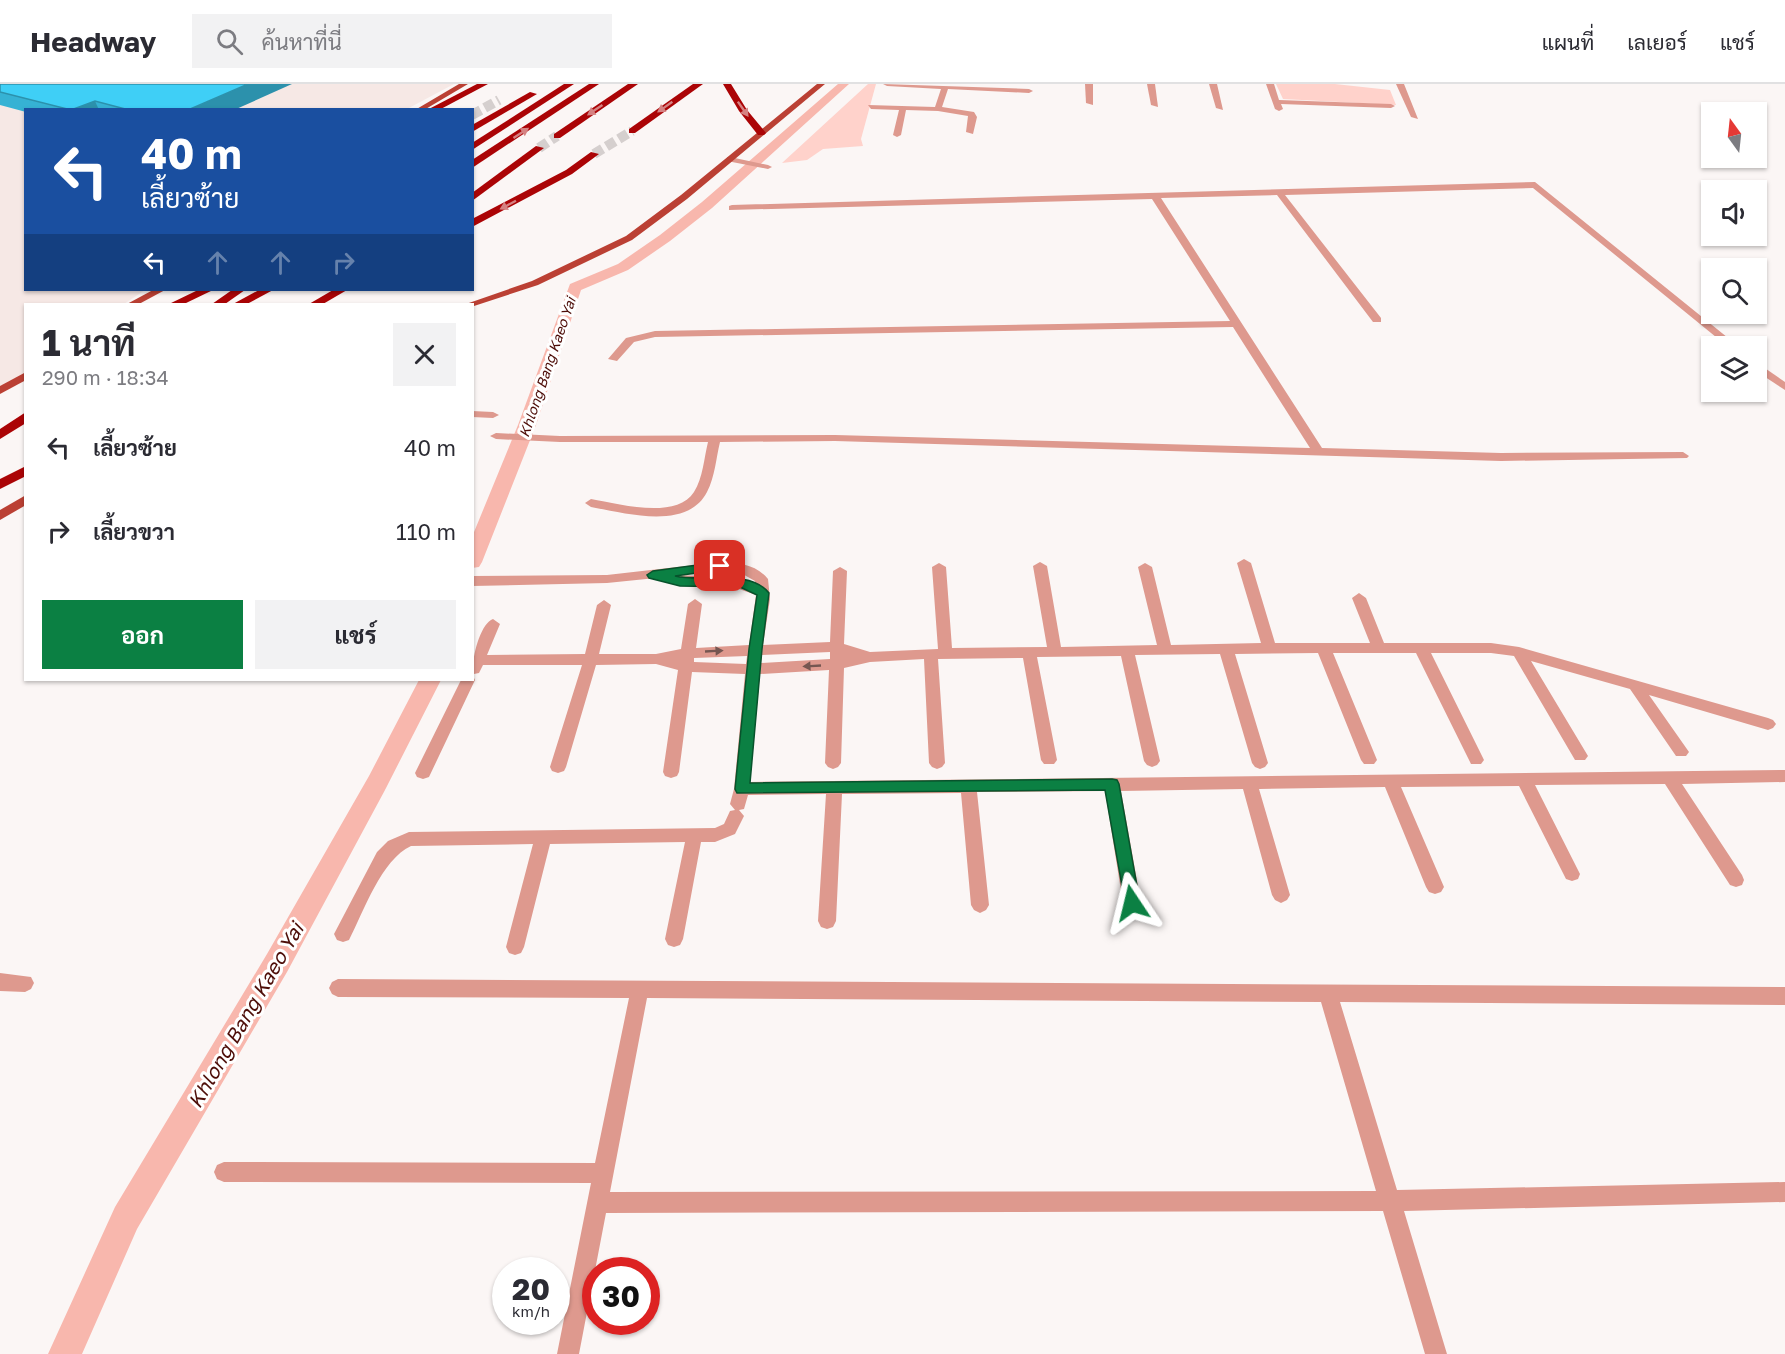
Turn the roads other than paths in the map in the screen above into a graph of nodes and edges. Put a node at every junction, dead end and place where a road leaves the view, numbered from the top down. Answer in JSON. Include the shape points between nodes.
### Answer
{"nodes":[{"id":1,"x":464,"y":84,"type":"edge"},
{"id":2,"x":484,"y":84,"type":"edge"},
{"id":3,"x":570,"y":84,"type":"edge"},
{"id":4,"x":595,"y":84,"type":"edge"},
{"id":5,"x":634,"y":84,"type":"edge"},
{"id":6,"x":699,"y":84,"type":"edge"},
{"id":7,"x":727,"y":84,"type":"edge"},
{"id":8,"x":821,"y":84,"type":"edge"},
{"id":9,"x":887,"y":84,"type":"edge"},
{"id":10,"x":1089,"y":84,"type":"edge"},
{"id":11,"x":1151,"y":84,"type":"edge"},
{"id":12,"x":1213,"y":84,"type":"edge"},
{"id":13,"x":1270,"y":84,"type":"edge"},
{"id":14,"x":1395,"y":84,"type":"edge"},
{"id":15,"x":1400,"y":84,"type":"edge"},
{"id":16,"x":945,"y":87,"type":"junction"},
{"id":17,"x":540,"y":90,"type":"dead end"},
{"id":18,"x":1029,"y":91,"type":"edge"},
{"id":19,"x":1277,"y":102,"type":"junction"},
{"id":20,"x":1090,"y":103,"type":"dead end"},
{"id":21,"x":1155,"y":105,"type":"dead end"},
{"id":22,"x":1391,"y":106,"type":"dead end"},
{"id":23,"x":871,"y":107,"type":"dead end"},
{"id":24,"x":422,"y":108,"type":"edge"},
{"id":25,"x":435,"y":108,"type":"edge"},
{"id":26,"x":903,"y":108,"type":"junction"},
{"id":27,"x":1220,"y":108,"type":"dead end"},
{"id":28,"x":938,"y":109,"type":"junction"},
{"id":29,"x":1280,"y":110,"type":"dead end"},
{"id":30,"x":1415,"y":117,"type":"dead end"},
{"id":31,"x":474,"y":128,"type":"edge"},
{"id":32,"x":632,"y":131,"type":"tunnel mouth"},
{"id":33,"x":970,"y":132,"type":"dead end"},
{"id":34,"x":761,"y":133,"type":"junction"},
{"id":35,"x":897,"y":135,"type":"dead end"},
{"id":36,"x":557,"y":136,"type":"tunnel mouth"},
{"id":37,"x":474,"y":146,"type":"edge"},
{"id":38,"x":539,"y":148,"type":"tunnel mouth"},
{"id":39,"x":594,"y":154,"type":"tunnel mouth"},
{"id":40,"x":730,"y":159,"type":"junction"},
{"id":41,"x":474,"y":164,"type":"edge"},
{"id":42,"x":768,"y":167,"type":"dead end"},
{"id":43,"x":1279,"y":192,"type":"junction"},
{"id":44,"x":1155,"y":196,"type":"junction"},
{"id":45,"x":474,"y":197,"type":"edge"},
{"id":46,"x":732,"y":208,"type":"dead end"},
{"id":47,"x":474,"y":223,"type":"edge"},
{"id":48,"x":158,"y":291,"type":"edge"},
{"id":49,"x":193,"y":291,"type":"edge"},
{"id":50,"x":205,"y":291,"type":"edge"},
{"id":51,"x":238,"y":291,"type":"edge"},
{"id":52,"x":265,"y":291,"type":"edge"},
{"id":53,"x":339,"y":291,"type":"edge"},
{"id":54,"x":134,"y":303,"type":"edge"},
{"id":55,"x":176,"y":303,"type":"edge"},
{"id":56,"x":177,"y":303,"type":"edge"},
{"id":57,"x":220,"y":303,"type":"edge"},
{"id":58,"x":241,"y":303,"type":"edge"},
{"id":59,"x":317,"y":303,"type":"edge"},
{"id":60,"x":474,"y":303,"type":"edge"},
{"id":61,"x":1377,"y":320,"type":"dead end"},
{"id":62,"x":1236,"y":324,"type":"junction"},
{"id":63,"x":1721,"y":336,"type":"edge"},
{"id":64,"x":613,"y":359,"type":"dead end"},
{"id":65,"x":1767,"y":373,"type":"edge"},
{"id":66,"x":24,"y":376,"type":"edge"},
{"id":67,"x":1785,"y":387,"type":"edge"},
{"id":68,"x":0,"y":391,"type":"edge"},
{"id":69,"x":474,"y":414,"type":"edge"},
{"id":70,"x":493,"y":416,"type":"dead end"},
{"id":71,"x":24,"y":418,"type":"edge"},
{"id":72,"x":24,"y":423,"type":"edge"},
{"id":73,"x":0,"y":436,"type":"edge"},
{"id":74,"x":500,"y":436,"type":"dead end"},
{"id":75,"x":715,"y":438,"type":"junction"},
{"id":76,"x":1317,"y":452,"type":"junction"},
{"id":77,"x":1683,"y":456,"type":"dead end"},
{"id":78,"x":24,"y":471,"type":"edge"},
{"id":79,"x":0,"y":485,"type":"edge"},
{"id":80,"x":24,"y":501,"type":"edge"},
{"id":81,"x":591,"y":503,"type":"dead end"},
{"id":82,"x":0,"y":516,"type":"edge"},
{"id":83,"x":1244,"y":563,"type":"dead end"},
{"id":84,"x":1040,"y":566,"type":"dead end"},
{"id":85,"x":939,"y":567,"type":"dead end"},
{"id":86,"x":1145,"y":567,"type":"dead end"},
{"id":87,"x":840,"y":571,"type":"dead end"},
{"id":88,"x":474,"y":581,"type":"edge"},
{"id":89,"x":1359,"y":598,"type":"dead end"},
{"id":90,"x":695,"y":604,"type":"dead end"},
{"id":91,"x":604,"y":605,"type":"dead end"},
{"id":92,"x":493,"y":624,"type":"dead end"},
{"id":93,"x":838,"y":647,"type":"junction"},
{"id":94,"x":1323,"y":647,"type":"junction"},
{"id":95,"x":1269,"y":648,"type":"junction"},
{"id":96,"x":755,"y":649,"type":"junction"},
{"id":97,"x":1226,"y":649,"type":"junction"},
{"id":98,"x":1379,"y":649,"type":"junction"},
{"id":99,"x":1165,"y":650,"type":"junction"},
{"id":100,"x":1422,"y":650,"type":"junction"},
{"id":101,"x":1055,"y":651,"type":"junction"},
{"id":102,"x":1126,"y":651,"type":"junction"},
{"id":103,"x":1029,"y":652,"type":"junction"},
{"id":104,"x":1519,"y":652,"type":"junction"},
{"id":105,"x":938,"y":654,"type":"junction"},
{"id":106,"x":870,"y":657,"type":"junction"},
{"id":107,"x":591,"y":659,"type":"junction"},
{"id":108,"x":687,"y":660,"type":"junction"},
{"id":109,"x":837,"y":664,"type":"junction"},
{"id":110,"x":475,"y":666,"type":"edge"},
{"id":111,"x":753,"y":669,"type":"junction"},
{"id":112,"x":468,"y":681,"type":"edge"},
{"id":113,"x":1635,"y":686,"type":"junction"},
{"id":114,"x":1768,"y":724,"type":"dead end"},
{"id":115,"x":1681,"y":752,"type":"dead end"},
{"id":116,"x":1581,"y":756,"type":"dead end"},
{"id":117,"x":1049,"y":760,"type":"dead end"},
{"id":118,"x":1369,"y":760,"type":"dead end"},
{"id":119,"x":1476,"y":760,"type":"dead end"},
{"id":120,"x":1152,"y":761,"type":"dead end"},
{"id":121,"x":833,"y":763,"type":"dead end"},
{"id":122,"x":937,"y":763,"type":"dead end"},
{"id":123,"x":1260,"y":763,"type":"dead end"},
{"id":124,"x":558,"y":767,"type":"dead end"},
{"id":125,"x":671,"y":772,"type":"dead end"},
{"id":126,"x":423,"y":773,"type":"dead end"},
{"id":127,"x":1785,"y":776,"type":"edge"},
{"id":128,"x":1669,"y":777,"type":"junction"},
{"id":129,"x":1524,"y":779,"type":"junction"},
{"id":130,"x":1390,"y":781,"type":"junction"},
{"id":131,"x":1249,"y":783,"type":"junction"},
{"id":132,"x":1112,"y":784,"type":"junction"},
{"id":133,"x":969,"y":786,"type":"junction"},
{"id":134,"x":834,"y":788,"type":"junction"},
{"id":135,"x":739,"y":803,"type":"junction"},
{"id":136,"x":694,"y":836,"type":"junction"},
{"id":137,"x":543,"y":839,"type":"junction"},
{"id":138,"x":1572,"y":874,"type":"dead end"},
{"id":139,"x":1736,"y":880,"type":"dead end"},
{"id":140,"x":1434,"y":887,"type":"dead end"},
{"id":141,"x":1281,"y":895,"type":"dead end"},
{"id":142,"x":1132,"y":903,"type":"dead end"},
{"id":143,"x":980,"y":905,"type":"dead end"},
{"id":144,"x":827,"y":921,"type":"dead end"},
{"id":145,"x":343,"y":934,"type":"dead end"},
{"id":146,"x":674,"y":939,"type":"dead end"},
{"id":147,"x":516,"y":947,"type":"dead end"},
{"id":148,"x":0,"y":982,"type":"edge"},
{"id":149,"x":25,"y":983,"type":"dead end"},
{"id":150,"x":338,"y":988,"type":"dead end"},
{"id":151,"x":640,"y":988,"type":"junction"},
{"id":152,"x":1328,"y":993,"type":"junction"},
{"id":153,"x":1785,"y":996,"type":"edge"},
{"id":154,"x":224,"y":1172,"type":"dead end"},
{"id":155,"x":604,"y":1173,"type":"junction"},
{"id":156,"x":1785,"y":1192,"type":"edge"},
{"id":157,"x":1389,"y":1201,"type":"junction"},
{"id":158,"x":598,"y":1203,"type":"junction"},
{"id":159,"x":568,"y":1354,"type":"edge"},
{"id":160,"x":1436,"y":1354,"type":"edge"}],
"edges":[{"from":1,"to":24,"type":"main road"},
{"from":2,"to":25,"type":"highway"},
{"from":3,"to":37,"type":"highway"},
{"from":41,"to":4,"type":"highway","one_way":true},
{"from":5,"to":36,"type":"highway","one_way":true},
{"from":6,"to":32,"type":"highway","one_way":true},
{"from":7,"to":34,"type":"highway","one_way":true},
{"from":8,"to":34,"type":"main road"},
{"from":9,"to":16,"type":"street"},
{"from":10,"to":20,"type":"street"},
{"from":11,"to":21,"type":"street"},
{"from":12,"to":27,"type":"street"},
{"from":13,"to":19,"type":"street"},
{"from":14,"to":15,"type":"street"},
{"from":15,"to":30,"type":"street"},
{"from":16,"to":18,"type":"street"},
{"from":16,"to":28,"type":"street"},
{"from":17,"to":31,"type":"highway"},
{"from":19,"to":22,"type":"street"},
{"from":19,"to":29,"type":"street"},
{"from":23,"to":26,"type":"street"},
{"from":26,"to":28,"type":"street"},
{"from":26,"to":35,"type":"street"},
{"from":28,"to":33,"type":"street","via":[[971,114]]},
{"from":34,"to":40,"type":"main road"},
{"from":38,"to":45,"type":"highway"},
{"from":39,"to":47,"type":"highway","one_way":true,"via":[[569,172]]},
{"from":40,"to":42,"type":"street"},
{"from":40,"to":60,"type":"main road","via":[[629,238],[535,283]]},
{"from":43,"to":44,"type":"street"},
{"from":43,"to":61,"type":"street"},
{"from":43,"to":63,"type":"street","via":[[1535,185]]},
{"from":44,"to":46,"type":"street"},
{"from":44,"to":62,"type":"street"},
{"from":48,"to":54,"type":"main road"},
{"from":49,"to":55,"type":"highway"},
{"from":50,"to":56,"type":"highway"},
{"from":51,"to":57,"type":"highway"},
{"from":52,"to":58,"type":"highway"},
{"from":53,"to":59,"type":"highway"},
{"from":62,"to":64,"type":"street","via":[[655,334],[626,341]]},
{"from":62,"to":76,"type":"street"},
{"from":65,"to":67,"type":"street"},
{"from":66,"to":68,"type":"main road"},
{"from":69,"to":70,"type":"street"},
{"from":71,"to":73,"type":"highway"},
{"from":72,"to":73,"type":"highway"},
{"from":74,"to":75,"type":"street"},
{"from":75,"to":76,"type":"street"},
{"from":75,"to":81,"type":"street","via":[[700,492],[679,511],[659,513]]},
{"from":76,"to":77,"type":"street"},
{"from":78,"to":79,"type":"highway"},
{"from":80,"to":82,"type":"main road"},
{"from":83,"to":95,"type":"street"},
{"from":84,"to":101,"type":"street"},
{"from":85,"to":105,"type":"street"},
{"from":86,"to":99,"type":"street"},
{"from":87,"to":93,"type":"street"},
{"from":88,"to":96,"type":"street","via":[[653,575],[680,582],[740,583],[763,593]]},
{"from":89,"to":98,"type":"street"},
{"from":90,"to":108,"type":"street"},
{"from":91,"to":107,"type":"street"},
{"from":92,"to":110,"type":"street"},
{"from":93,"to":96,"type":"street"},
{"from":93,"to":106,"type":"street"},
{"from":93,"to":109,"type":"street"},
{"from":94,"to":95,"type":"street"},
{"from":94,"to":98,"type":"street"},
{"from":94,"to":118,"type":"street"},
{"from":95,"to":97,"type":"street"},
{"from":108,"to":96,"type":"street","one_way":true},
{"from":96,"to":111,"type":"street"},
{"from":97,"to":99,"type":"street"},
{"from":97,"to":123,"type":"street"},
{"from":98,"to":100,"type":"street"},
{"from":99,"to":102,"type":"street"},
{"from":100,"to":104,"type":"street","via":[[1491,648]]},
{"from":100,"to":119,"type":"street"},
{"from":101,"to":102,"type":"street"},
{"from":101,"to":103,"type":"street"},
{"from":102,"to":120,"type":"street"},
{"from":103,"to":105,"type":"street"},
{"from":103,"to":117,"type":"street"},
{"from":104,"to":113,"type":"street"},
{"from":104,"to":116,"type":"street"},
{"from":105,"to":106,"type":"street"},
{"from":105,"to":122,"type":"street"},
{"from":106,"to":109,"type":"street"},
{"from":107,"to":108,"type":"street"},
{"from":107,"to":110,"type":"street"},
{"from":107,"to":124,"type":"street"},
{"from":108,"to":111,"type":"street"},
{"from":108,"to":125,"type":"street"},
{"from":109,"to":111,"type":"street","one_way":true},
{"from":109,"to":121,"type":"street"},
{"from":111,"to":135,"type":"street"},
{"from":112,"to":126,"type":"street"},
{"from":113,"to":114,"type":"street"},
{"from":113,"to":115,"type":"street"},
{"from":127,"to":128,"type":"street"},
{"from":128,"to":129,"type":"street"},
{"from":128,"to":139,"type":"street"},
{"from":129,"to":130,"type":"street"},
{"from":129,"to":138,"type":"street"},
{"from":130,"to":131,"type":"street"},
{"from":130,"to":140,"type":"street"},
{"from":131,"to":132,"type":"street"},
{"from":131,"to":141,"type":"street"},
{"from":132,"to":133,"type":"street"},
{"from":132,"to":142,"type":"street"},
{"from":133,"to":134,"type":"street"},
{"from":133,"to":143,"type":"street"},
{"from":134,"to":135,"type":"street"},
{"from":134,"to":144,"type":"street"},
{"from":135,"to":136,"type":"street","via":[[733,827],[727,833]]},
{"from":136,"to":137,"type":"street"},
{"from":136,"to":146,"type":"street"},
{"from":137,"to":145,"type":"street","via":[[409,839],[394,846],[383,857]]},
{"from":137,"to":147,"type":"street"},
{"from":148,"to":149,"type":"street"},
{"from":150,"to":151,"type":"street"},
{"from":151,"to":152,"type":"street"},
{"from":151,"to":155,"type":"street"},
{"from":152,"to":153,"type":"street"},
{"from":152,"to":157,"type":"street"},
{"from":154,"to":155,"type":"street"},
{"from":155,"to":158,"type":"street"},
{"from":156,"to":157,"type":"street"},
{"from":157,"to":158,"type":"street"},
{"from":157,"to":160,"type":"street"},
{"from":158,"to":159,"type":"street"}]}
